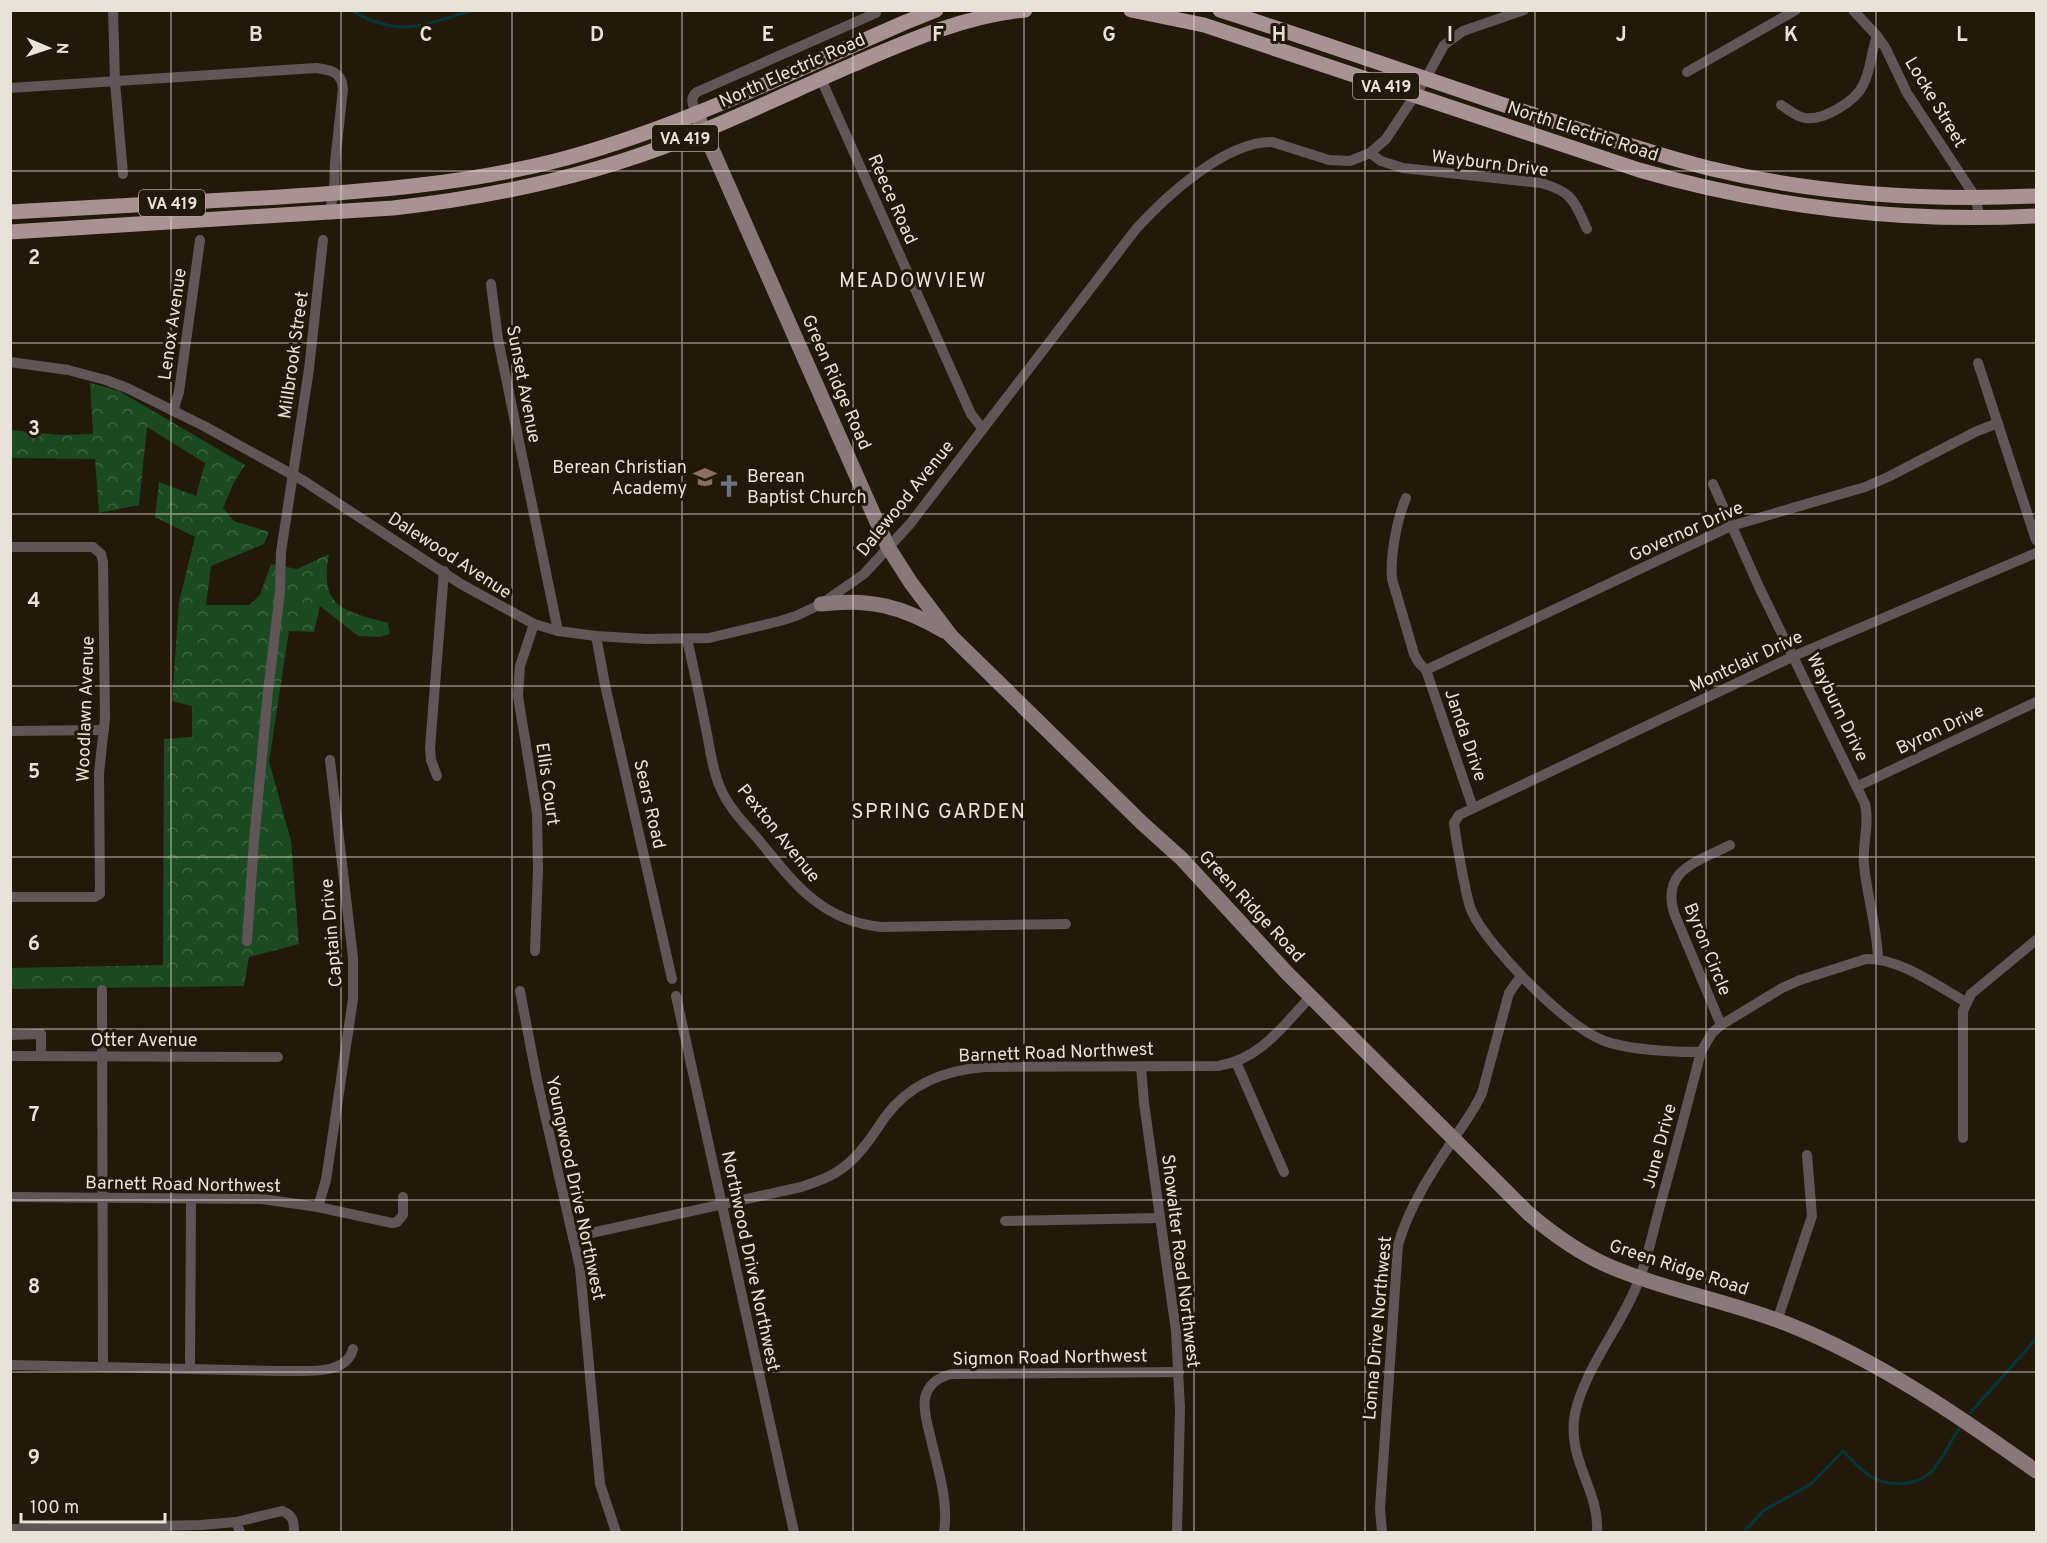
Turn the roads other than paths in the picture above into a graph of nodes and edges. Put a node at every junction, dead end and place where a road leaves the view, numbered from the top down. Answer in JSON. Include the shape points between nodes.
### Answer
{"nodes":[{"id":1,"x":113,"y":10,"type":"edge"},
{"id":2,"x":936,"y":10,"type":"edge"},
{"id":3,"x":1025,"y":10,"type":"edge"},
{"id":4,"x":1131,"y":10,"type":"edge"},
{"id":5,"x":1220,"y":10,"type":"edge"},
{"id":6,"x":1524,"y":10,"type":"edge"},
{"id":7,"x":1796,"y":10,"type":"edge"},
{"id":8,"x":1853,"y":10,"type":"edge"},
{"id":9,"x":876,"y":13,"type":"dead end"},
{"id":10,"x":1878,"y":36,"type":"junction"},
{"id":11,"x":808,"y":43,"type":"junction"},
{"id":12,"x":816,"y":61,"type":"junction"},
{"id":13,"x":1687,"y":72,"type":"dead end"},
{"id":14,"x":821,"y":79,"type":"junction"},
{"id":15,"x":1425,"y":80,"type":"junction"},
{"id":16,"x":115,"y":82,"type":"junction"},
{"id":17,"x":10,"y":88,"type":"edge"},
{"id":18,"x":1415,"y":96,"type":"junction"},
{"id":19,"x":1781,"y":105,"type":"dead end"},
{"id":20,"x":696,"y":113,"type":"junction"},
{"id":21,"x":704,"y":131,"type":"junction"},
{"id":22,"x":1370,"y":153,"type":"junction"},
{"id":23,"x":123,"y":174,"type":"dead end"},
{"id":24,"x":334,"y":193,"type":"junction"},
{"id":25,"x":2037,"y":196,"type":"edge"},
{"id":26,"x":1976,"y":198,"type":"junction"},
{"id":27,"x":10,"y":212,"type":"edge"},
{"id":28,"x":329,"y":213,"type":"junction"},
{"id":29,"x":2037,"y":216,"type":"edge"},
{"id":30,"x":1979,"y":217,"type":"junction"},
{"id":31,"x":1587,"y":229,"type":"dead end"},
{"id":32,"x":10,"y":232,"type":"edge"},
{"id":33,"x":200,"y":240,"type":"dead end"},
{"id":34,"x":323,"y":240,"type":"dead end"},
{"id":35,"x":491,"y":284,"type":"dead end"},
{"id":36,"x":10,"y":363,"type":"edge"},
{"id":37,"x":1978,"y":363,"type":"dead end"},
{"id":38,"x":173,"y":411,"type":"junction"},
{"id":39,"x":1998,"y":423,"type":"junction"},
{"id":40,"x":982,"y":428,"type":"junction"},
{"id":41,"x":293,"y":475,"type":"junction"},
{"id":42,"x":1713,"y":484,"type":"dead end"},
{"id":43,"x":1406,"y":498,"type":"dead end"},
{"id":44,"x":1731,"y":526,"type":"junction"},
{"id":45,"x":2037,"y":540,"type":"edge"},
{"id":46,"x":10,"y":546,"type":"edge"},
{"id":47,"x":888,"y":547,"type":"junction"},
{"id":48,"x":2037,"y":554,"type":"edge"},
{"id":49,"x":444,"y":572,"type":"junction"},
{"id":50,"x":821,"y":604,"type":"junction"},
{"id":51,"x":534,"y":624,"type":"junction"},
{"id":52,"x":558,"y":631,"type":"junction"},
{"id":53,"x":596,"y":636,"type":"junction"},
{"id":54,"x":951,"y":636,"type":"junction"},
{"id":55,"x":687,"y":639,"type":"junction"},
{"id":56,"x":1794,"y":656,"type":"junction"},
{"id":57,"x":1426,"y":670,"type":"junction"},
{"id":58,"x":2037,"y":702,"type":"edge"},
{"id":59,"x":104,"y":730,"type":"junction"},
{"id":60,"x":10,"y":731,"type":"edge"},
{"id":61,"x":330,"y":760,"type":"dead end"},
{"id":62,"x":437,"y":776,"type":"dead end"},
{"id":63,"x":1858,"y":786,"type":"junction"},
{"id":64,"x":1473,"y":808,"type":"junction"},
{"id":65,"x":1730,"y":845,"type":"dead end"},
{"id":66,"x":10,"y":897,"type":"edge"},
{"id":67,"x":1066,"y":924,"type":"dead end"},
{"id":68,"x":247,"y":940,"type":"dead end"},
{"id":69,"x":2037,"y":940,"type":"edge"},
{"id":70,"x":535,"y":951,"type":"dead end"},
{"id":71,"x":1878,"y":958,"type":"junction"},
{"id":72,"x":1521,"y":976,"type":"junction"},
{"id":73,"x":672,"y":979,"type":"dead end"},
{"id":74,"x":102,"y":990,"type":"dead end"},
{"id":75,"x":520,"y":991,"type":"dead end"},
{"id":76,"x":676,"y":996,"type":"dead end"},
{"id":77,"x":1311,"y":996,"type":"junction"},
{"id":78,"x":1966,"y":1002,"type":"junction"},
{"id":79,"x":1721,"y":1025,"type":"junction"},
{"id":80,"x":10,"y":1035,"type":"edge"},
{"id":81,"x":1701,"y":1052,"type":"junction"},
{"id":82,"x":10,"y":1056,"type":"edge"},
{"id":83,"x":41,"y":1056,"type":"junction"},
{"id":84,"x":103,"y":1056,"type":"junction"},
{"id":85,"x":278,"y":1057,"type":"dead end"},
{"id":86,"x":1236,"y":1062,"type":"junction"},
{"id":87,"x":1141,"y":1066,"type":"junction"},
{"id":88,"x":1963,"y":1138,"type":"dead end"},
{"id":89,"x":1454,"y":1139,"type":"junction"},
{"id":90,"x":1807,"y":1155,"type":"dead end"},
{"id":91,"x":1284,"y":1172,"type":"dead end"},
{"id":92,"x":10,"y":1197,"type":"edge"},
{"id":93,"x":403,"y":1197,"type":"dead end"},
{"id":94,"x":103,"y":1198,"type":"junction"},
{"id":95,"x":191,"y":1199,"type":"junction"},
{"id":96,"x":721,"y":1205,"type":"junction"},
{"id":97,"x":318,"y":1207,"type":"junction"},
{"id":98,"x":1160,"y":1218,"type":"junction"},
{"id":99,"x":1005,"y":1221,"type":"dead end"},
{"id":100,"x":573,"y":1237,"type":"junction"},
{"id":101,"x":1640,"y":1278,"type":"junction"},
{"id":102,"x":1777,"y":1320,"type":"junction"},
{"id":103,"x":353,"y":1349,"type":"dead end"},
{"id":104,"x":10,"y":1365,"type":"edge"},
{"id":105,"x":103,"y":1366,"type":"junction"},
{"id":106,"x":190,"y":1368,"type":"junction"},
{"id":107,"x":1179,"y":1372,"type":"junction"},
{"id":108,"x":2037,"y":1472,"type":"edge"},
{"id":109,"x":238,"y":1527,"type":"edge"},
{"id":110,"x":10,"y":1529,"type":"edge"},
{"id":111,"x":294,"y":1533,"type":"edge"},
{"id":112,"x":616,"y":1533,"type":"edge"},
{"id":113,"x":794,"y":1533,"type":"edge"},
{"id":114,"x":944,"y":1533,"type":"edge"},
{"id":115,"x":1177,"y":1533,"type":"edge"},
{"id":116,"x":1382,"y":1533,"type":"edge"},
{"id":117,"x":1597,"y":1533,"type":"edge"}],
"edges":[{"from":1,"to":16,"type":"street"},
{"from":2,"to":12,"type":"main road","name":"North Electric Road","number":"VA 419"},
{"from":3,"to":14,"type":"main road","name":"North Electric Road","number":"VA 419","via":[[988,16],[920,36]]},
{"from":4,"to":18,"type":"main road","name":"North Electric Road","number":"VA 419","via":[[1204,24]]},
{"from":5,"to":15,"type":"main road","name":"North Electric Road","number":"VA 419"},
{"from":6,"to":15,"type":"street","via":[[1454,36],[1440,50]]},
{"from":7,"to":13,"type":"street"},
{"from":8,"to":10,"type":"street","name":"Locke Street"},
{"from":9,"to":11,"type":"street"},
{"from":10,"to":19,"type":"street","via":[[1864,84],[1853,99],[1808,119]]},
{"from":10,"to":26,"type":"street","name":"Locke Street","via":[[1907,93]]},
{"from":11,"to":12,"type":"street"},
{"from":11,"to":20,"type":"street","via":[[697,92],[692,97]]},
{"from":12,"to":20,"type":"main road","name":"North Electric Road","number":"VA 419"},
{"from":14,"to":21,"type":"main road","name":"North Electric Road","number":"VA 419"},
{"from":14,"to":40,"type":"street","name":"Reece Road","via":[[971,414]]},
{"from":15,"to":18,"type":"street"},
{"from":15,"to":26,"type":"main road","name":"North Electric Road","number":"VA 419","via":[[1708,168],[1865,192]]},
{"from":16,"to":17,"type":"street"},
{"from":16,"to":23,"type":"street"},
{"from":16,"to":24,"type":"street","via":[[316,68],[335,72],[343,81]]},
{"from":18,"to":22,"type":"street","via":[[1386,139]]},
{"from":18,"to":30,"type":"main road","name":"North Electric Road","number":"VA 419","via":[[1639,170],[1708,188],[1855,211]]},
{"from":20,"to":21,"type":"street","name":"Green Ridge Road"},
{"from":20,"to":24,"type":"main road","name":"North Electric Road","number":"VA 419","via":[[601,148],[508,171],[444,183]]},
{"from":21,"to":28,"type":"main road","name":"North Electric Road","number":"VA 419","via":[[604,167],[518,190],[447,202]]},
{"from":21,"to":47,"type":"street","name":"Green Ridge Road"},
{"from":22,"to":31,"type":"street","name":"Wayburn Drive","via":[[1403,168],[1554,187],[1567,193]]},
{"from":22,"to":40,"type":"street","name":"Dalewood Avenue","via":[[1350,161],[1329,160],[1262,142],[1238,149],[1200,172],[1168,196],[1136,228]]},
{"from":24,"to":27,"type":"main road","number":"VA 419"},
{"from":24,"to":28,"type":"street"},
{"from":25,"to":26,"type":"main road","name":"North Electric Road","number":"VA 419"},
{"from":26,"to":30,"type":"street","name":"Locke Street"},
{"from":28,"to":32,"type":"main road","number":"VA 419"},
{"from":29,"to":30,"type":"main road","name":"North Electric Road","number":"VA 419"},
{"from":33,"to":38,"type":"street","name":"Lenox Avenue"},
{"from":34,"to":41,"type":"street","name":"Millbrook Street"},
{"from":35,"to":52,"type":"street","name":"Sunset Avenue","via":[[498,339]]},
{"from":36,"to":38,"type":"street","name":"Dalewood Avenue","via":[[68,370],[106,380]]},
{"from":37,"to":39,"type":"street"},
{"from":38,"to":41,"type":"street","name":"Dalewood Avenue"},
{"from":39,"to":44,"type":"street","name":"Governor Drive","via":[[1865,487]]},
{"from":39,"to":45,"type":"street"},
{"from":40,"to":47,"type":"street","name":"Dalewood Avenue","via":[[910,524]]},
{"from":41,"to":49,"type":"street","name":"Dalewood Avenue"},
{"from":41,"to":68,"type":"street","name":"Millbrook Street","via":[[281,552]]},
{"from":42,"to":44,"type":"street","name":"Wayburn Drive"},
{"from":43,"to":57,"type":"street","name":"Janda Drive","via":[[1398,520],[1392,579],[1414,654]]},
{"from":44,"to":56,"type":"street","name":"Wayburn Drive"},
{"from":44,"to":57,"type":"street","name":"Governor Drive"},
{"from":46,"to":59,"type":"street","name":"Woodlawn Avenue","via":[[93,547],[101,554]]},
{"from":47,"to":50,"type":"street","name":"Dalewood Avenue","via":[[864,574]]},
{"from":47,"to":54,"type":"street","name":"Green Ridge Road"},
{"from":48,"to":56,"type":"street","name":"Montclair Drive"},
{"from":49,"to":51,"type":"street","name":"Dalewood Avenue"},
{"from":49,"to":62,"type":"street","via":[[430,748]]},
{"from":50,"to":54,"type":"street","via":[[887,605],[928,621]]},
{"from":50,"to":55,"type":"street","name":"Dalewood Avenue","via":[[780,621]]},
{"from":51,"to":52,"type":"street","name":"Dalewood Avenue"},
{"from":51,"to":70,"type":"street","name":"Ellis Court","via":[[520,666],[518,696],[537,813]]},
{"from":52,"to":53,"type":"street","name":"Dalewood Avenue"},
{"from":53,"to":55,"type":"street","name":"Dalewood Avenue"},
{"from":53,"to":73,"type":"street","name":"Sears Road"},
{"from":54,"to":77,"type":"street","name":"Green Ridge Road","via":[[1182,859]]},
{"from":55,"to":67,"type":"street","name":"Pexton Avenue","via":[[720,787],[731,807],[797,887],[814,901],[861,925],[881,927]]},
{"from":56,"to":63,"type":"street","name":"Wayburn Drive"},
{"from":56,"to":64,"type":"street","name":"Montclair Drive"},
{"from":57,"to":64,"type":"street","name":"Janda Drive"},
{"from":58,"to":63,"type":"street","name":"Byron Drive"},
{"from":59,"to":60,"type":"street"},
{"from":59,"to":66,"type":"street","name":"Woodlawn Avenue","via":[[99,773],[100,894]]},
{"from":61,"to":97,"type":"street","name":"Captain Drive","via":[[354,958],[354,999],[328,1169]]},
{"from":63,"to":71,"type":"street","name":"Wayburn Drive","via":[[1868,815],[1864,864]]},
{"from":64,"to":72,"type":"street","name":"Janda Drive","via":[[1459,814],[1454,823],[1471,911]]},
{"from":65,"to":79,"type":"street","name":"Byron Circle","via":[[1685,869],[1674,880],[1670,894],[1674,913]]},
{"from":69,"to":78,"type":"street"},
{"from":71,"to":78,"type":"street","via":[[1895,963]]},
{"from":71,"to":79,"type":"street","name":"June Drive","via":[[1800,980]]},
{"from":72,"to":81,"type":"street","name":"Janda Drive","via":[[1573,1022],[1602,1040],[1666,1051]]},
{"from":72,"to":89,"type":"street","name":"Lonna Drive Northwest","via":[[1509,993],[1482,1093]]},
{"from":74,"to":84,"type":"street"},
{"from":75,"to":100,"type":"street","name":"Youngwood Drive Northwest"},
{"from":76,"to":96,"type":"street","name":"Northwood Drive Northwest"},
{"from":77,"to":86,"type":"street","name":"Barnett Road Northwest","via":[[1263,1046]]},
{"from":77,"to":89,"type":"street","name":"Green Ridge Road"},
{"from":78,"to":88,"type":"street"},
{"from":79,"to":81,"type":"street","name":"June Drive"},
{"from":80,"to":83,"type":"street","via":[[41,1034]]},
{"from":81,"to":101,"type":"street","name":"June Drive"},
{"from":82,"to":83,"type":"street","name":"Otter Avenue"},
{"from":83,"to":84,"type":"street","name":"Otter Avenue"},
{"from":84,"to":85,"type":"street","name":"Otter Avenue"},
{"from":84,"to":94,"type":"street"},
{"from":86,"to":87,"type":"street","name":"Barnett Road Northwest","via":[[1218,1066]]},
{"from":86,"to":91,"type":"street"},
{"from":87,"to":96,"type":"street","name":"Barnett Road Northwest","via":[[985,1067],[944,1073],[920,1084],[900,1100],[858,1154],[837,1172],[801,1187]]},
{"from":87,"to":98,"type":"street","name":"Showalter Road Northwest"},
{"from":89,"to":101,"type":"street","name":"Green Ridge Road","via":[[1547,1230],[1585,1255]]},
{"from":89,"to":116,"type":"street","name":"Lonna Drive Northwest","via":[[1408,1216],[1398,1245],[1380,1509]]},
{"from":90,"to":102,"type":"street","via":[[1812,1216]]},
{"from":92,"to":94,"type":"street","name":"Barnett Road Northwest"},
{"from":93,"to":97,"type":"street","name":"Barnett Road Northwest","via":[[403,1215],[392,1223]]},
{"from":94,"to":95,"type":"street","name":"Barnett Road Northwest"},
{"from":94,"to":105,"type":"street"},
{"from":95,"to":97,"type":"street","name":"Barnett Road Northwest","via":[[262,1199]]},
{"from":95,"to":106,"type":"street"},
{"from":96,"to":100,"type":"street","name":"Barnett Road Northwest"},
{"from":96,"to":113,"type":"street","name":"Northwood Drive Northwest"},
{"from":98,"to":99,"type":"street"},
{"from":98,"to":107,"type":"street","name":"Showalter Road Northwest"},
{"from":100,"to":112,"type":"street","name":"Youngwood Drive Northwest","via":[[584,1303],[600,1484]]},
{"from":101,"to":102,"type":"street","name":"Green Ridge Road"},
{"from":101,"to":117,"type":"street","name":"June Drive","via":[[1582,1391],[1575,1414],[1574,1440],[1594,1503]]},
{"from":102,"to":108,"type":"street","name":"Green Ridge Road","via":[[1897,1378]]},
{"from":103,"to":106,"type":"street","via":[[344,1364],[324,1370]]},
{"from":104,"to":105,"type":"street"},
{"from":105,"to":106,"type":"street"},
{"from":107,"to":114,"type":"street","name":"Sigmon Road Northwest","via":[[952,1374],[936,1380],[925,1401],[945,1499]]},
{"from":107,"to":115,"type":"street","name":"Showalter Road Northwest"},
{"from":109,"to":110,"type":"street"},
{"from":109,"to":111,"type":"street","via":[[282,1511],[291,1517]]}]}
